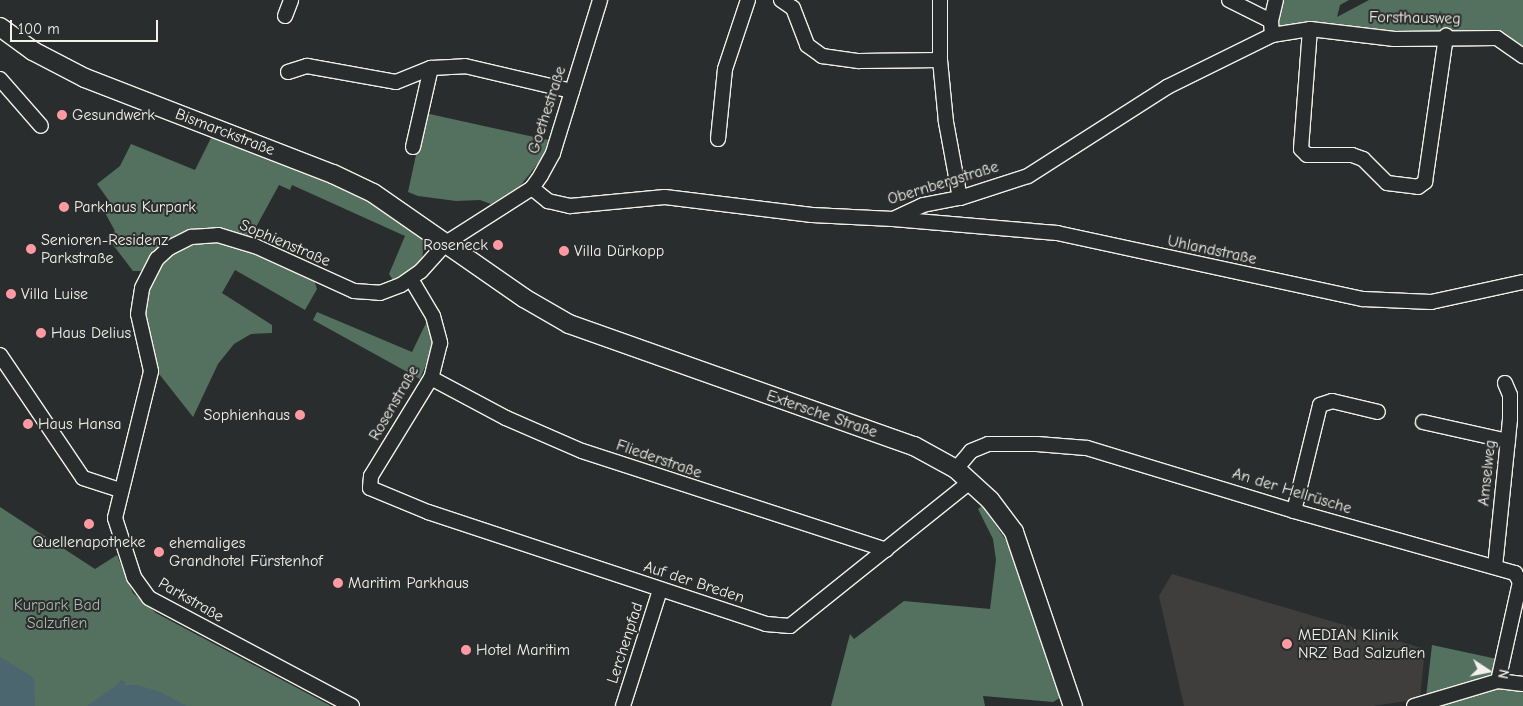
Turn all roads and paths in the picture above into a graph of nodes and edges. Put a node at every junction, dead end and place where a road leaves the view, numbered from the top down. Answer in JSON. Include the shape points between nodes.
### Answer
{"nodes":[{"id":1,"x":291,"y":0,"type":"edge"},
{"id":2,"x":600,"y":0,"type":"edge"},
{"id":3,"x":748,"y":0,"type":"edge"},
{"id":4,"x":781,"y":0,"type":"edge"},
{"id":5,"x":940,"y":0,"type":"edge"},
{"id":6,"x":1229,"y":0,"type":"edge"},
{"id":7,"x":1276,"y":0,"type":"edge"},
{"id":8,"x":797,"y":4,"type":"edge"},
{"id":9,"x":285,"y":16,"type":"dead end"},
{"id":10,"x":0,"y":27,"type":"edge"},
{"id":11,"x":1271,"y":28,"type":"junction"},
{"id":12,"x":1310,"y":29,"type":"junction"},
{"id":13,"x":1446,"y":36,"type":"junction"},
{"id":14,"x":1523,"y":56,"type":"edge"},
{"id":15,"x":940,"y":60,"type":"junction"},
{"id":16,"x":431,"y":68,"type":"junction"},
{"id":17,"x":288,"y":72,"type":"dead end"},
{"id":18,"x":0,"y":79,"type":"edge"},
{"id":19,"x":572,"y":92,"type":"junction"},
{"id":20,"x":41,"y":126,"type":"dead end"},
{"id":21,"x":718,"y":139,"type":"dead end"},
{"id":22,"x":413,"y":147,"type":"dead end"},
{"id":23,"x":532,"y":188,"type":"junction"},
{"id":24,"x":960,"y":198,"type":"junction"},
{"id":25,"x":892,"y":219,"type":"junction"},
{"id":26,"x":446,"y":243,"type":"junction"},
{"id":27,"x":410,"y":279,"type":"junction"},
{"id":28,"x":1523,"y":282,"type":"edge"},
{"id":29,"x":0,"y":355,"type":"edge"},
{"id":30,"x":431,"y":378,"type":"junction"},
{"id":31,"x":1505,"y":383,"type":"dead end"},
{"id":32,"x":1378,"y":412,"type":"dead end"},
{"id":33,"x":1423,"y":422,"type":"dead end"},
{"id":34,"x":1508,"y":441,"type":"junction"},
{"id":35,"x":956,"y":469,"type":"junction"},
{"id":36,"x":971,"y":481,"type":"junction"},
{"id":37,"x":370,"y":488,"type":"joint"},
{"id":38,"x":121,"y":490,"type":"junction"},
{"id":39,"x":1294,"y":511,"type":"junction"},
{"id":40,"x":886,"y":550,"type":"junction"},
{"id":41,"x":1495,"y":567,"type":"junction"},
{"id":42,"x":660,"y":590,"type":"junction"},
{"id":43,"x":1498,"y":681,"type":"junction"},
{"id":44,"x":1523,"y":684,"type":"edge"},
{"id":45,"x":352,"y":706,"type":"edge"},
{"id":46,"x":623,"y":706,"type":"edge"},
{"id":47,"x":1073,"y":706,"type":"edge"},
{"id":48,"x":1414,"y":706,"type":"edge"}],
"edges":[{"from":1,"to":9,"type":"street"},
{"from":2,"to":19,"type":"street","name":"Goethestraße"},
{"from":3,"to":21,"type":"street","via":[[725,69]]},
{"from":4,"to":8,"type":"street"},
{"from":5,"to":15,"type":"street"},
{"from":6,"to":11,"type":"street"},
{"from":7,"to":11,"type":"street"},
{"from":8,"to":15,"type":"street","via":[[807,45],[822,56],[859,61]]},
{"from":10,"to":26,"type":"main road","name":"Bismarckstraße","via":[[47,59],[85,78],[333,174],[399,208]]},
{"from":11,"to":12,"type":"street","name":"Forsthausweg"},
{"from":11,"to":24,"type":"street","name":"Obernbergstraße","via":[[1167,87],[1028,176]]},
{"from":12,"to":13,"type":"street","name":"Forsthausweg","via":[[1394,39]]},
{"from":12,"to":13,"type":"street","via":[[1301,149],[1307,155],[1352,155],[1363,160],[1387,183],[1418,187],[1424,182]]},
{"from":13,"to":14,"type":"street","name":"Forsthausweg","via":[[1497,38]]},
{"from":15,"to":24,"type":"street","via":[[946,122]]},
{"from":16,"to":17,"type":"street","via":[[396,82],[307,66]]},
{"from":16,"to":19,"type":"street","via":[[464,66]]},
{"from":16,"to":22,"type":"street"},
{"from":18,"to":20,"type":"street"},
{"from":19,"to":23,"type":"street","name":"Goethestraße","via":[[553,153]]},
{"from":23,"to":25,"type":"street","name":"Obernbergstraße","via":[[548,201],[570,206],[665,197],[812,215]]},
{"from":23,"to":26,"type":"street","name":"Goethestraße"},
{"from":24,"to":25,"type":"street","name":"Obernbergstraße","via":[[923,205]]},
{"from":25,"to":28,"type":"street","name":"Uhlandstraße","via":[[1057,233],[1363,298],[1431,302]]},
{"from":26,"to":27,"type":"street","name":"Sophienstraße"},
{"from":26,"to":35,"type":"main road","name":"Extersche Straße","via":[[569,324],[914,446]]},
{"from":27,"to":30,"type":"street","name":"Rosenstraße","via":[[438,329],[440,343]]},
{"from":27,"to":38,"type":"street","name":"Sophienstraße","via":[[380,292],[354,291],[255,246],[218,235],[191,237],[169,248],[157,259],[142,288],[138,314],[151,371]]},
{"from":29,"to":38,"type":"street","via":[[83,478]]},
{"from":30,"to":37,"type":"street","name":"Rosenstraße","via":[[371,476]]},
{"from":30,"to":40,"type":"street","name":"Fliederstraße","via":[[506,418],[582,451]]},
{"from":31,"to":34,"type":"street","name":"Amselweg","via":[[1510,395]]},
{"from":32,"to":39,"type":"street","via":[[1332,401],[1320,405]]},
{"from":33,"to":34,"type":"street"},
{"from":34,"to":41,"type":"street","name":"Amselweg"},
{"from":35,"to":36,"type":"main road","name":"Extersche Straße"},
{"from":35,"to":39,"type":"street","name":"An der Hellrüsche","via":[[971,451],[988,444],[1087,448]]},
{"from":36,"to":40,"type":"street","name":"Auf der Breden"},
{"from":36,"to":47,"type":"main road","name":"Extersche Straße","via":[[1014,532]]},
{"from":37,"to":42,"type":"street","name":"Auf der Breden","via":[[428,512]]},
{"from":38,"to":45,"type":"street","name":"Parkstraße","via":[[115,518],[116,531],[144,594]]},
{"from":39,"to":41,"type":"street","name":"An der Hellrüsche"},
{"from":40,"to":42,"type":"street","name":"Auf der Breden","via":[[790,626],[766,624]]},
{"from":41,"to":43,"type":"street","name":"An der Hellrüsche","via":[[1515,573],[1520,582]]},
{"from":42,"to":46,"type":"street","name":"Lerchenpfad"},
{"from":43,"to":44,"type":"street"},
{"from":43,"to":48,"type":"street"}]}
